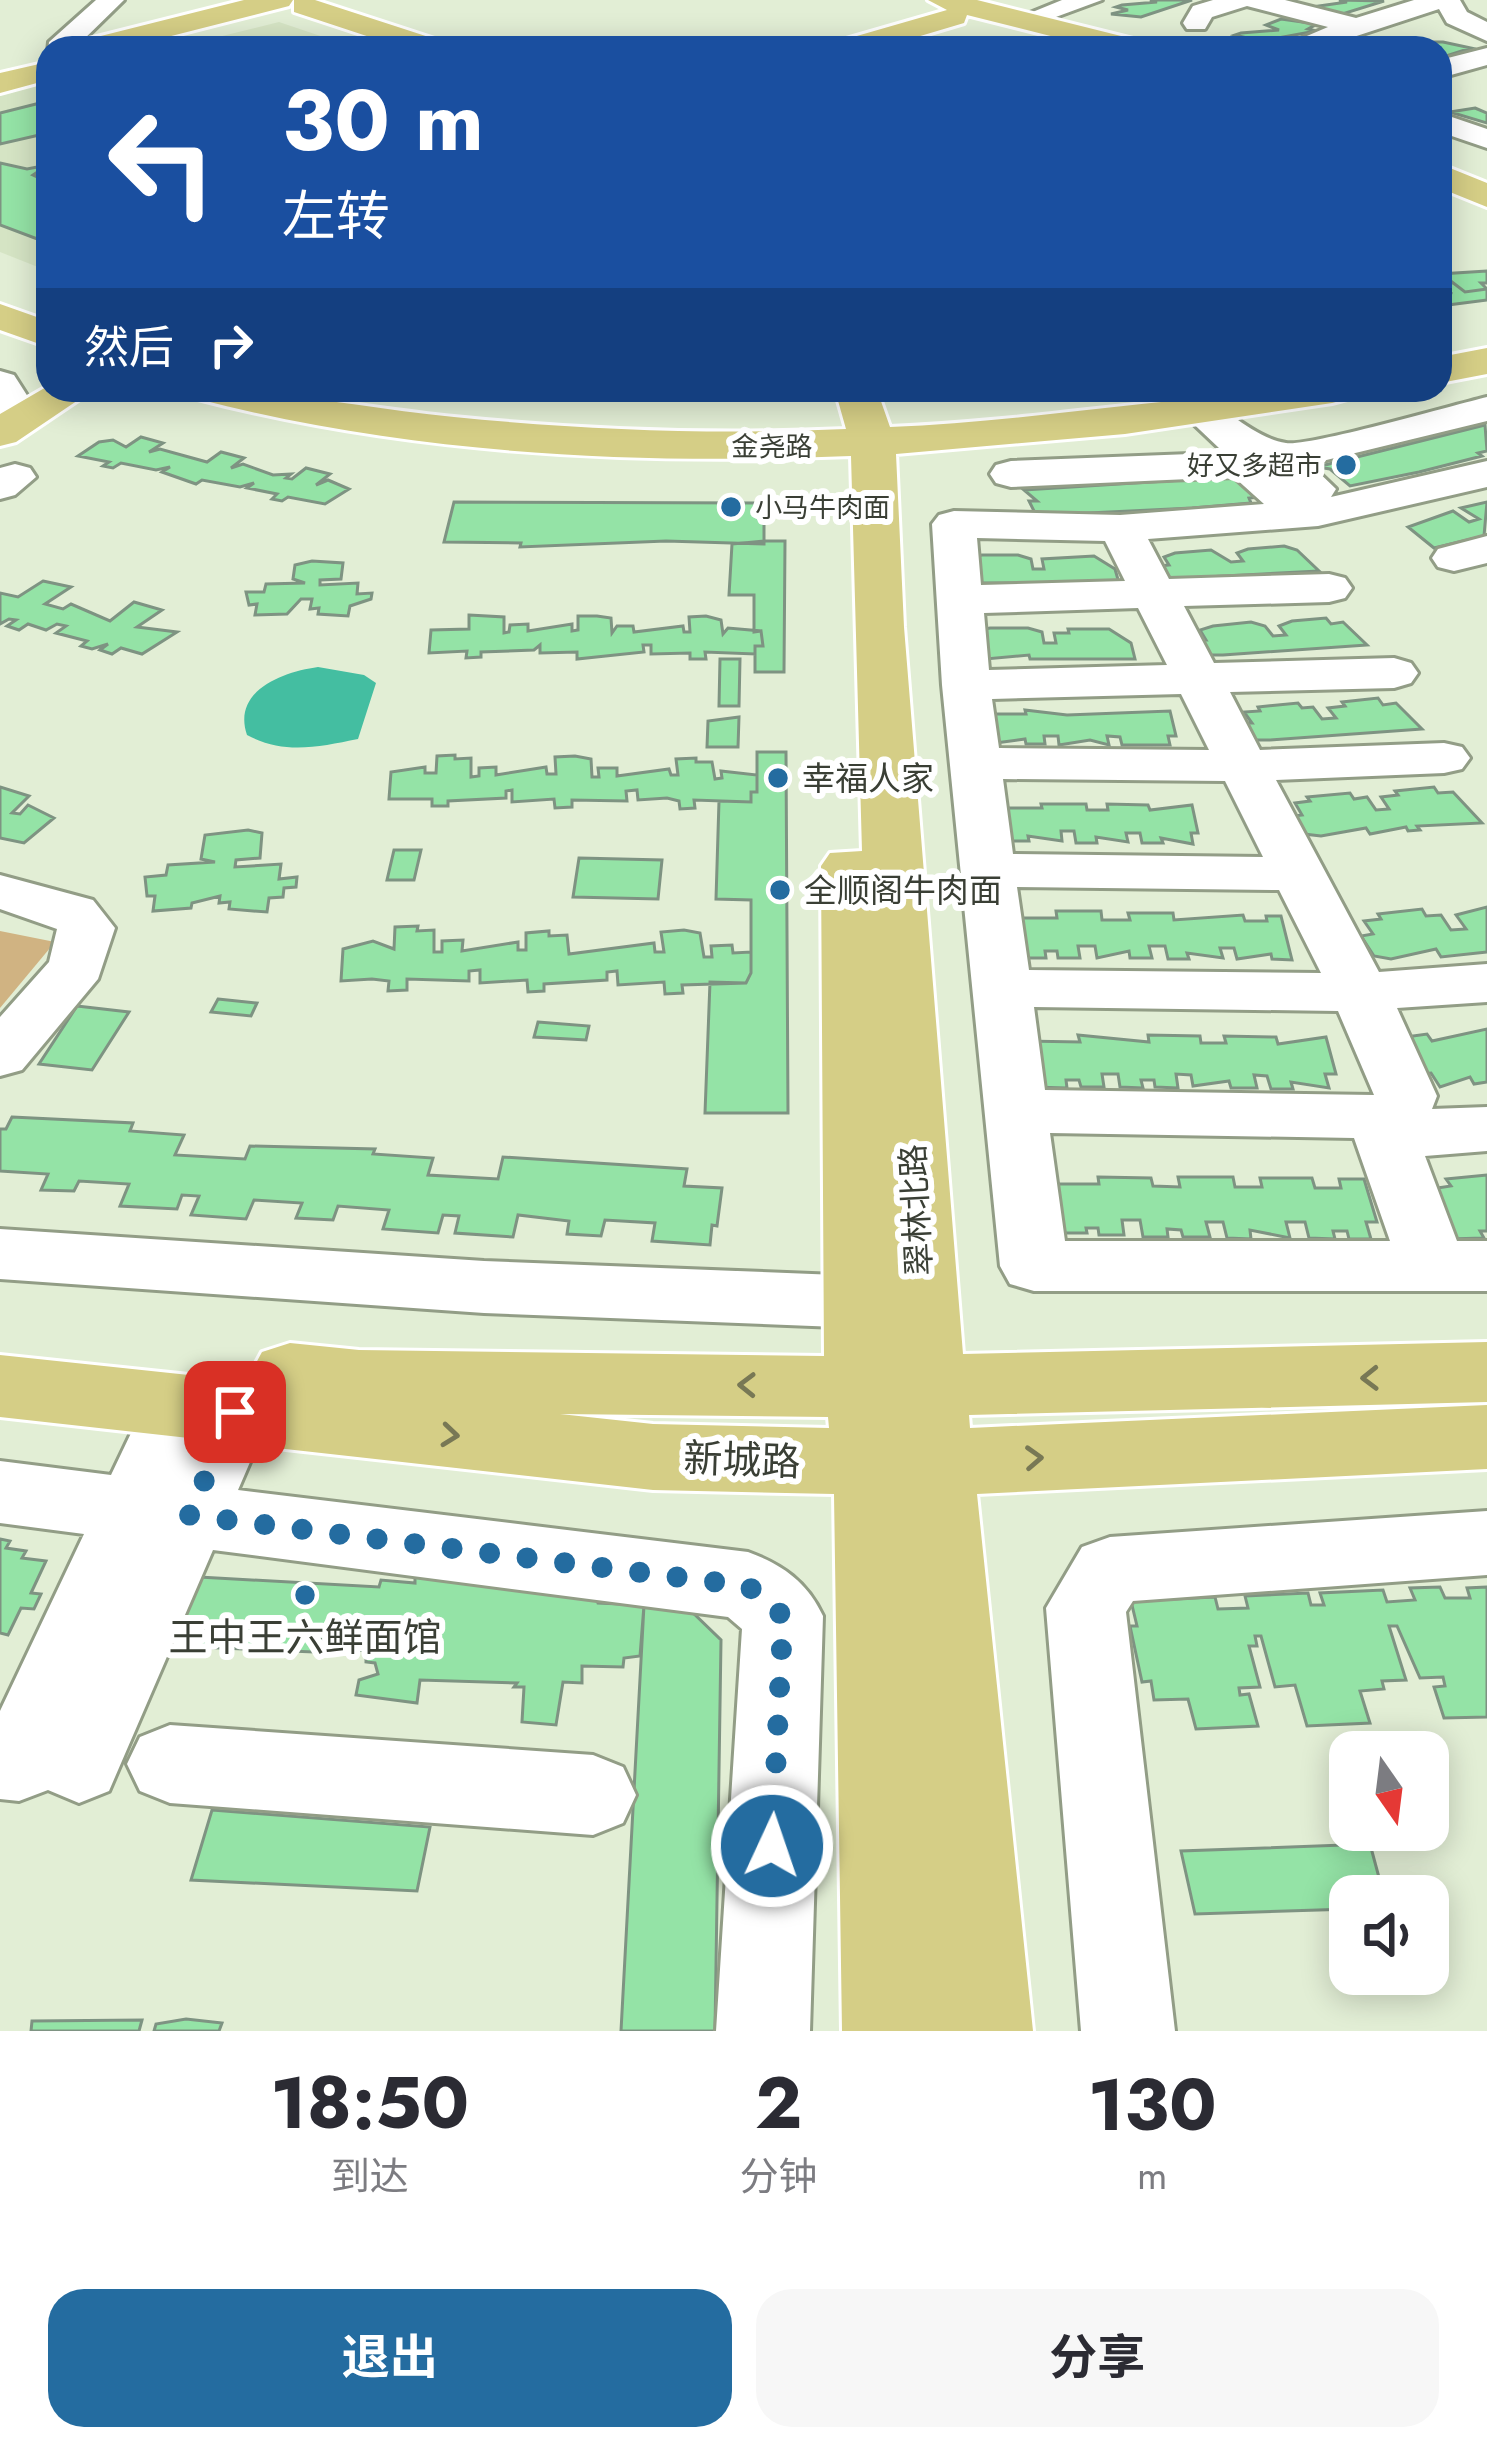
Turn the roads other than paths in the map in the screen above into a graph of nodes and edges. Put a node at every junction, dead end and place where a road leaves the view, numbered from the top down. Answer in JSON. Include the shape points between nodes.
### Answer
{"nodes":[{"id":1,"x":110,"y":0,"type":"edge"},
{"id":2,"x":889,"y":0,"type":"edge"},
{"id":3,"x":1089,"y":0,"type":"edge"},
{"id":4,"x":1239,"y":0,"type":"edge"},
{"id":5,"x":1255,"y":0,"type":"edge"},
{"id":6,"x":1444,"y":0,"type":"edge"},
{"id":7,"x":1461,"y":0,"type":"edge"},
{"id":8,"x":1487,"y":2,"type":"edge"},
{"id":9,"x":300,"y":4,"type":"edge"},
{"id":10,"x":1029,"y":7,"type":"edge"},
{"id":11,"x":948,"y":8,"type":"edge"},
{"id":12,"x":1354,"y":26,"type":"junction"},
{"id":13,"x":1487,"y":33,"type":"edge"},
{"id":14,"x":72,"y":36,"type":"edge"},
{"id":15,"x":146,"y":36,"type":"edge"},
{"id":16,"x":184,"y":36,"type":"edge"},
{"id":17,"x":376,"y":36,"type":"edge"},
{"id":18,"x":397,"y":36,"type":"edge"},
{"id":19,"x":878,"y":36,"type":"edge"},
{"id":20,"x":1040,"y":36,"type":"edge"},
{"id":21,"x":1103,"y":36,"type":"edge"},
{"id":22,"x":1199,"y":36,"type":"edge"},
{"id":23,"x":1324,"y":36,"type":"edge"},
{"id":24,"x":1487,"y":56,"type":"edge"},
{"id":25,"x":36,"y":61,"type":"edge"},
{"id":26,"x":1452,"y":66,"type":"edge"},
{"id":27,"x":0,"y":69,"type":"edge"},
{"id":28,"x":36,"y":74,"type":"edge"},
{"id":29,"x":0,"y":83,"type":"edge"},
{"id":30,"x":1452,"y":126,"type":"edge"},
{"id":31,"x":1487,"y":139,"type":"edge"},
{"id":32,"x":1452,"y":159,"type":"edge"},
{"id":33,"x":1487,"y":173,"type":"edge"},
{"id":34,"x":1452,"y":180,"type":"edge"},
{"id":35,"x":1487,"y":196,"type":"edge"},
{"id":36,"x":0,"y":289,"type":"edge"},
{"id":37,"x":36,"y":303,"type":"edge"},
{"id":38,"x":0,"y":316,"type":"edge"},
{"id":39,"x":36,"y":330,"type":"edge"},
{"id":40,"x":1487,"y":336,"type":"edge"},
{"id":41,"x":1452,"y":342,"type":"edge"},
{"id":42,"x":1487,"y":361,"type":"edge"},
{"id":43,"x":1452,"y":368,"type":"edge"},
{"id":44,"x":0,"y":383,"type":"edge"},
{"id":45,"x":52,"y":402,"type":"edge"},
{"id":46,"x":284,"y":402,"type":"edge"},
{"id":47,"x":426,"y":402,"type":"edge"},
{"id":48,"x":1189,"y":402,"type":"edge"},
{"id":49,"x":1195,"y":402,"type":"edge"},
{"id":50,"x":0,"y":410,"type":"edge"},
{"id":51,"x":1487,"y":410,"type":"edge"},
{"id":52,"x":851,"y":419,"type":"edge"},
{"id":53,"x":0,"y":433,"type":"edge"},
{"id":54,"x":1254,"y":456,"type":"junction"},
{"id":55,"x":1487,"y":474,"type":"edge"},
{"id":56,"x":1011,"y":475,"type":"dead end"},
{"id":57,"x":1311,"y":507,"type":"junction"},
{"id":58,"x":1120,"y":528,"type":"junction"},
{"id":59,"x":1328,"y":588,"type":"dead end"},
{"id":60,"x":1154,"y":596,"type":"junction"},
{"id":61,"x":959,"y":600,"type":"junction"},
{"id":62,"x":1394,"y":673,"type":"dead end"},
{"id":63,"x":1196,"y":682,"type":"junction"},
{"id":64,"x":966,"y":685,"type":"junction"},
{"id":65,"x":1444,"y":758,"type":"dead end"},
{"id":66,"x":975,"y":763,"type":"junction"},
{"id":67,"x":1239,"y":766,"type":"junction"},
{"id":68,"x":988,"y":870,"type":"junction"},
{"id":69,"x":1300,"y":874,"type":"junction"},
{"id":70,"x":0,"y":892,"type":"edge"},
{"id":71,"x":1487,"y":983,"type":"edge"},
{"id":72,"x":1001,"y":988,"type":"junction"},
{"id":73,"x":1360,"y":992,"type":"junction"},
{"id":74,"x":0,"y":1056,"type":"edge"},
{"id":75,"x":1016,"y":1111,"type":"junction"},
{"id":76,"x":1388,"y":1117,"type":"junction"},
{"id":77,"x":1487,"y":1129,"type":"edge"},
{"id":78,"x":0,"y":1254,"type":"edge"},
{"id":79,"x":1460,"y":1268,"type":"edge"},
{"id":80,"x":862,"y":1303,"type":"junction"},
{"id":81,"x":0,"y":1344,"type":"edge"},
{"id":82,"x":1487,"y":1372,"type":"edge"},
{"id":83,"x":0,"y":1386,"type":"edge"},
{"id":84,"x":208,"y":1408,"type":"junction"},
{"id":85,"x":900,"y":1425,"type":"junction"},
{"id":86,"x":1487,"y":1437,"type":"edge"},
{"id":87,"x":0,"y":1492,"type":"edge"},
{"id":88,"x":1487,"y":1544,"type":"edge"},
{"id":89,"x":139,"y":1563,"type":"junction"},
{"id":90,"x":0,"y":1760,"type":"edge"},
{"id":91,"x":79,"y":1764,"type":"dead end"},
{"id":92,"x":170,"y":1764,"type":"dead end"},
{"id":93,"x":593,"y":1795,"type":"dead end"},
{"id":94,"x":763,"y":2031,"type":"edge"},
{"id":95,"x":894,"y":2031,"type":"edge"},
{"id":96,"x":981,"y":2031,"type":"edge"},
{"id":97,"x":1128,"y":2031,"type":"edge"}],
"edges":[{"from":1,"to":14,"type":"street"},
{"from":2,"to":11,"type":"main road"},
{"from":3,"to":10,"type":"street"},
{"from":4,"to":22,"type":"street","via":[[1202,12]]},
{"from":5,"to":12,"type":"street"},
{"from":6,"to":12,"type":"street"},
{"from":6,"to":13,"type":"street","via":[[1462,22]]},
{"from":7,"to":8,"type":"street"},
{"from":9,"to":15,"type":"main road"},
{"from":9,"to":16,"type":"main road"},
{"from":9,"to":17,"type":"main road"},
{"from":9,"to":18,"type":"main road"},
{"from":10,"to":11,"type":"main road"},
{"from":10,"to":21,"type":"main road"},
{"from":11,"to":19,"type":"main road"},
{"from":11,"to":20,"type":"main road"},
{"from":12,"to":23,"type":"street"},
{"from":24,"to":26,"type":"street"},
{"from":25,"to":27,"type":"main road"},
{"from":28,"to":29,"type":"main road"},
{"from":30,"to":31,"type":"street"},
{"from":32,"to":33,"type":"main road"},
{"from":34,"to":35,"type":"main road"},
{"from":36,"to":37,"type":"main road"},
{"from":38,"to":39,"type":"main road"},
{"from":40,"to":41,"type":"main road"},
{"from":42,"to":43,"type":"main road"},
{"from":44,"to":50,"type":"street","via":[[10,400]]},
{"from":45,"to":53,"type":"main road"},
{"from":46,"to":52,"type":"main road","name":"金尧路","via":[[457,431],[611,442]]},
{"from":47,"to":52,"type":"main road","name":"金尧路","via":[[572,419]]},
{"from":48,"to":52,"type":"main road","name":"金尧路","via":[[1011,436]]},
{"from":49,"to":54,"type":"street"},
{"from":51,"to":54,"type":"street"},
{"from":52,"to":80,"type":"main road","name":"翠林北路"},
{"from":52,"to":85,"type":"main road","name":"翠林北路","via":[[878,627]]},
{"from":54,"to":56,"type":"street"},
{"from":54,"to":57,"type":"street","via":[[1279,495]]},
{"from":55,"to":57,"type":"street"},
{"from":57,"to":58,"type":"street"},
{"from":58,"to":60,"type":"street"},
{"from":58,"to":61,"type":"street","via":[[954,524]]},
{"from":59,"to":60,"type":"street"},
{"from":60,"to":61,"type":"street"},
{"from":60,"to":63,"type":"street"},
{"from":61,"to":64,"type":"street"},
{"from":62,"to":63,"type":"street"},
{"from":63,"to":64,"type":"street"},
{"from":63,"to":67,"type":"street"},
{"from":64,"to":66,"type":"street"},
{"from":65,"to":67,"type":"street"},
{"from":66,"to":67,"type":"street"},
{"from":66,"to":68,"type":"street"},
{"from":67,"to":69,"type":"street"},
{"from":68,"to":69,"type":"street"},
{"from":68,"to":72,"type":"street"},
{"from":69,"to":73,"type":"street"},
{"from":70,"to":74,"type":"street","via":[[73,911],[86,928],[76,966]]},
{"from":71,"to":73,"type":"street"},
{"from":72,"to":73,"type":"street"},
{"from":72,"to":75,"type":"street"},
{"from":73,"to":76,"type":"street","via":[[1406,1096]]},
{"from":75,"to":76,"type":"street"},
{"from":75,"to":79,"type":"street","via":[[1034,1266]]},
{"from":76,"to":77,"type":"street","via":[[1424,1135]]},
{"from":76,"to":79,"type":"street"},
{"from":78,"to":80,"type":"street"},
{"from":80,"to":85,"type":"main road","name":"翠林北路"},
{"from":85,"to":81,"type":"main road","name":"新城路","one_way":true},
{"from":82,"to":85,"type":"main road","name":"新城路","one_way":true,"via":[[1130,1385]]},
{"from":83,"to":84,"type":"main road","name":"新城路"},
{"from":84,"to":85,"type":"main road","name":"新城路","one_way":true,"via":[[653,1457]]},
{"from":84,"to":89,"type":"street"},
{"from":85,"to":86,"type":"main road","name":"新城路","one_way":true},
{"from":85,"to":95,"type":"main road","name":"翠林北路"},
{"from":85,"to":96,"type":"main road","name":"翠林北路"},
{"from":87,"to":89,"type":"street"},
{"from":88,"to":97,"type":"street","via":[[1110,1570],[1086,1608]]},
{"from":89,"to":90,"type":"street","via":[[20,1762]]},
{"from":89,"to":91,"type":"street"},
{"from":89,"to":94,"type":"street","via":[[748,1586],[783,1616]]},
{"from":92,"to":93,"type":"street"}]}
